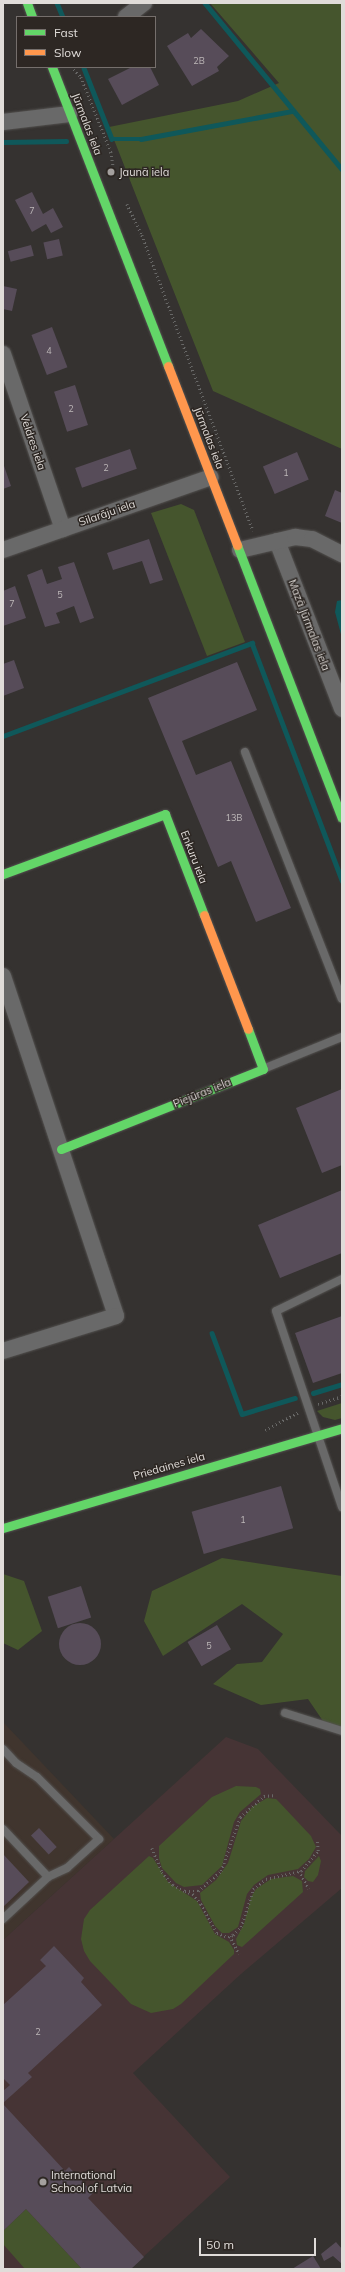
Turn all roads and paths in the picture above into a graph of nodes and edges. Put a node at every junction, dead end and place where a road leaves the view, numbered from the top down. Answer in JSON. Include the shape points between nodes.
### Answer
{"nodes":[{"id":1,"x":27,"y":3,"type":"edge"},
{"id":2,"x":144,"y":3,"type":"edge"},
{"id":3,"x":32,"y":16,"type":"edge"},
{"id":4,"x":127,"y":16,"type":"edge"},
{"id":5,"x":54,"y":68,"type":"edge"},
{"id":6,"x":74,"y":68,"type":"edge"},
{"id":7,"x":70,"y":114,"type":"junction"},
{"id":8,"x":3,"y":122,"type":"edge"},
{"id":9,"x":116,"y":176,"type":"dead end"},
{"id":10,"x":126,"y":202,"type":"dead end"},
{"id":11,"x":3,"y":354,"type":"edge"},
{"id":12,"x":211,"y":477,"type":"junction"},
{"id":13,"x":63,"y":529,"type":"junction"},
{"id":14,"x":277,"y":541,"type":"junction"},
{"id":15,"x":258,"y":544,"type":"junction"},
{"id":16,"x":3,"y":550,"type":"edge"},
{"id":17,"x":240,"y":550,"type":"junction"},
{"id":18,"x":342,"y":554,"type":"edge"},
{"id":19,"x":342,"y":709,"type":"edge"},
{"id":20,"x":245,"y":752,"type":"dead end"},
{"id":21,"x":342,"y":818,"type":"edge"},
{"id":22,"x":3,"y":874,"type":"edge"},
{"id":23,"x":3,"y":976,"type":"edge"},
{"id":24,"x":342,"y":999,"type":"edge"},
{"id":25,"x":342,"y":1037,"type":"edge"},
{"id":26,"x":262,"y":1069,"type":"junction"},
{"id":27,"x":62,"y":1149,"type":"junction"},
{"id":28,"x":342,"y":1278,"type":"edge"},
{"id":29,"x":3,"y":1350,"type":"edge"},
{"id":30,"x":342,"y":1428,"type":"edge"},
{"id":31,"x":316,"y":1436,"type":"junction"},
{"id":32,"x":342,"y":1507,"type":"edge"},
{"id":33,"x":3,"y":1528,"type":"edge"},
{"id":34,"x":285,"y":1713,"type":"dead end"},
{"id":35,"x":342,"y":1731,"type":"edge"},
{"id":36,"x":3,"y":1749,"type":"edge"},
{"id":37,"x":276,"y":1796,"type":"dead end"},
{"id":38,"x":3,"y":1829,"type":"edge"},
{"id":39,"x":318,"y":1840,"type":"dead end"},
{"id":40,"x":152,"y":1848,"type":"dead end"},
{"id":41,"x":298,"y":1872,"type":"junction"},
{"id":42,"x":48,"y":1877,"type":"junction"},
{"id":43,"x":309,"y":1888,"type":"dead end"},
{"id":44,"x":186,"y":1890,"type":"junction"},
{"id":45,"x":3,"y":1919,"type":"edge"},
{"id":46,"x":230,"y":1936,"type":"junction"},
{"id":47,"x":239,"y":1954,"type":"dead end"}],
"edges":[{"from":1,"to":3,"type":"street"},
{"from":2,"to":4,"type":"street"},
{"from":5,"to":7,"type":"street","name":"Jūrmalas iela"},
{"from":6,"to":9,"type":"path","via":[[82,77],[111,152]]},
{"from":7,"to":8,"type":"street"},
{"from":7,"to":12,"type":"street","name":"Jūrmalas iela"},
{"from":10,"to":15,"type":"path","via":[[142,235]]},
{"from":11,"to":13,"type":"street","name":"Veldres iela"},
{"from":12,"to":13,"type":"street","name":"Silarāju iela"},
{"from":12,"to":17,"type":"street","name":"Jūrmalas iela"},
{"from":13,"to":16,"type":"street","name":"Silarāju iela"},
{"from":14,"to":15,"type":"street"},
{"from":14,"to":18,"type":"street","via":[[295,537],[312,539]]},
{"from":14,"to":19,"type":"street","name":"Mazā Jūrmalas iela"},
{"from":15,"to":17,"type":"street"},
{"from":17,"to":21,"type":"street","name":"Jūrmalas iela"},
{"from":20,"to":24,"type":"lane"},
{"from":22,"to":26,"type":"street","name":"Enkuru iela","via":[[165,814]]},
{"from":23,"to":27,"type":"street"},
{"from":25,"to":26,"type":"lane","name":"Piejūras iela"},
{"from":26,"to":27,"type":"street","name":"Piejūras iela"},
{"from":27,"to":29,"type":"street","via":[[116,1316]]},
{"from":28,"to":31,"type":"lane","via":[[276,1311]]},
{"from":30,"to":31,"type":"street","name":"Priedaines iela"},
{"from":31,"to":32,"type":"lane"},
{"from":31,"to":33,"type":"street","name":"Priedaines iela"},
{"from":34,"to":35,"type":"lane"},
{"from":36,"to":42,"type":"lane","via":[[37,1777],[99,1839],[67,1868]]},
{"from":37,"to":44,"type":"path","via":[[264,1796],[240,1817],[233,1832],[225,1863],[213,1880],[198,1891]]},
{"from":38,"to":42,"type":"lane"},
{"from":39,"to":41,"type":"path","via":[[318,1851],[307,1866]]},
{"from":40,"to":44,"type":"path","via":[[166,1878]]},
{"from":41,"to":43,"type":"path"},
{"from":41,"to":46,"type":"path","via":[[276,1875],[259,1883],[249,1896],[241,1927]]},
{"from":42,"to":45,"type":"lane"},
{"from":44,"to":46,"type":"path","via":[[201,1904],[217,1933]]},
{"from":46,"to":47,"type":"path"}]}
